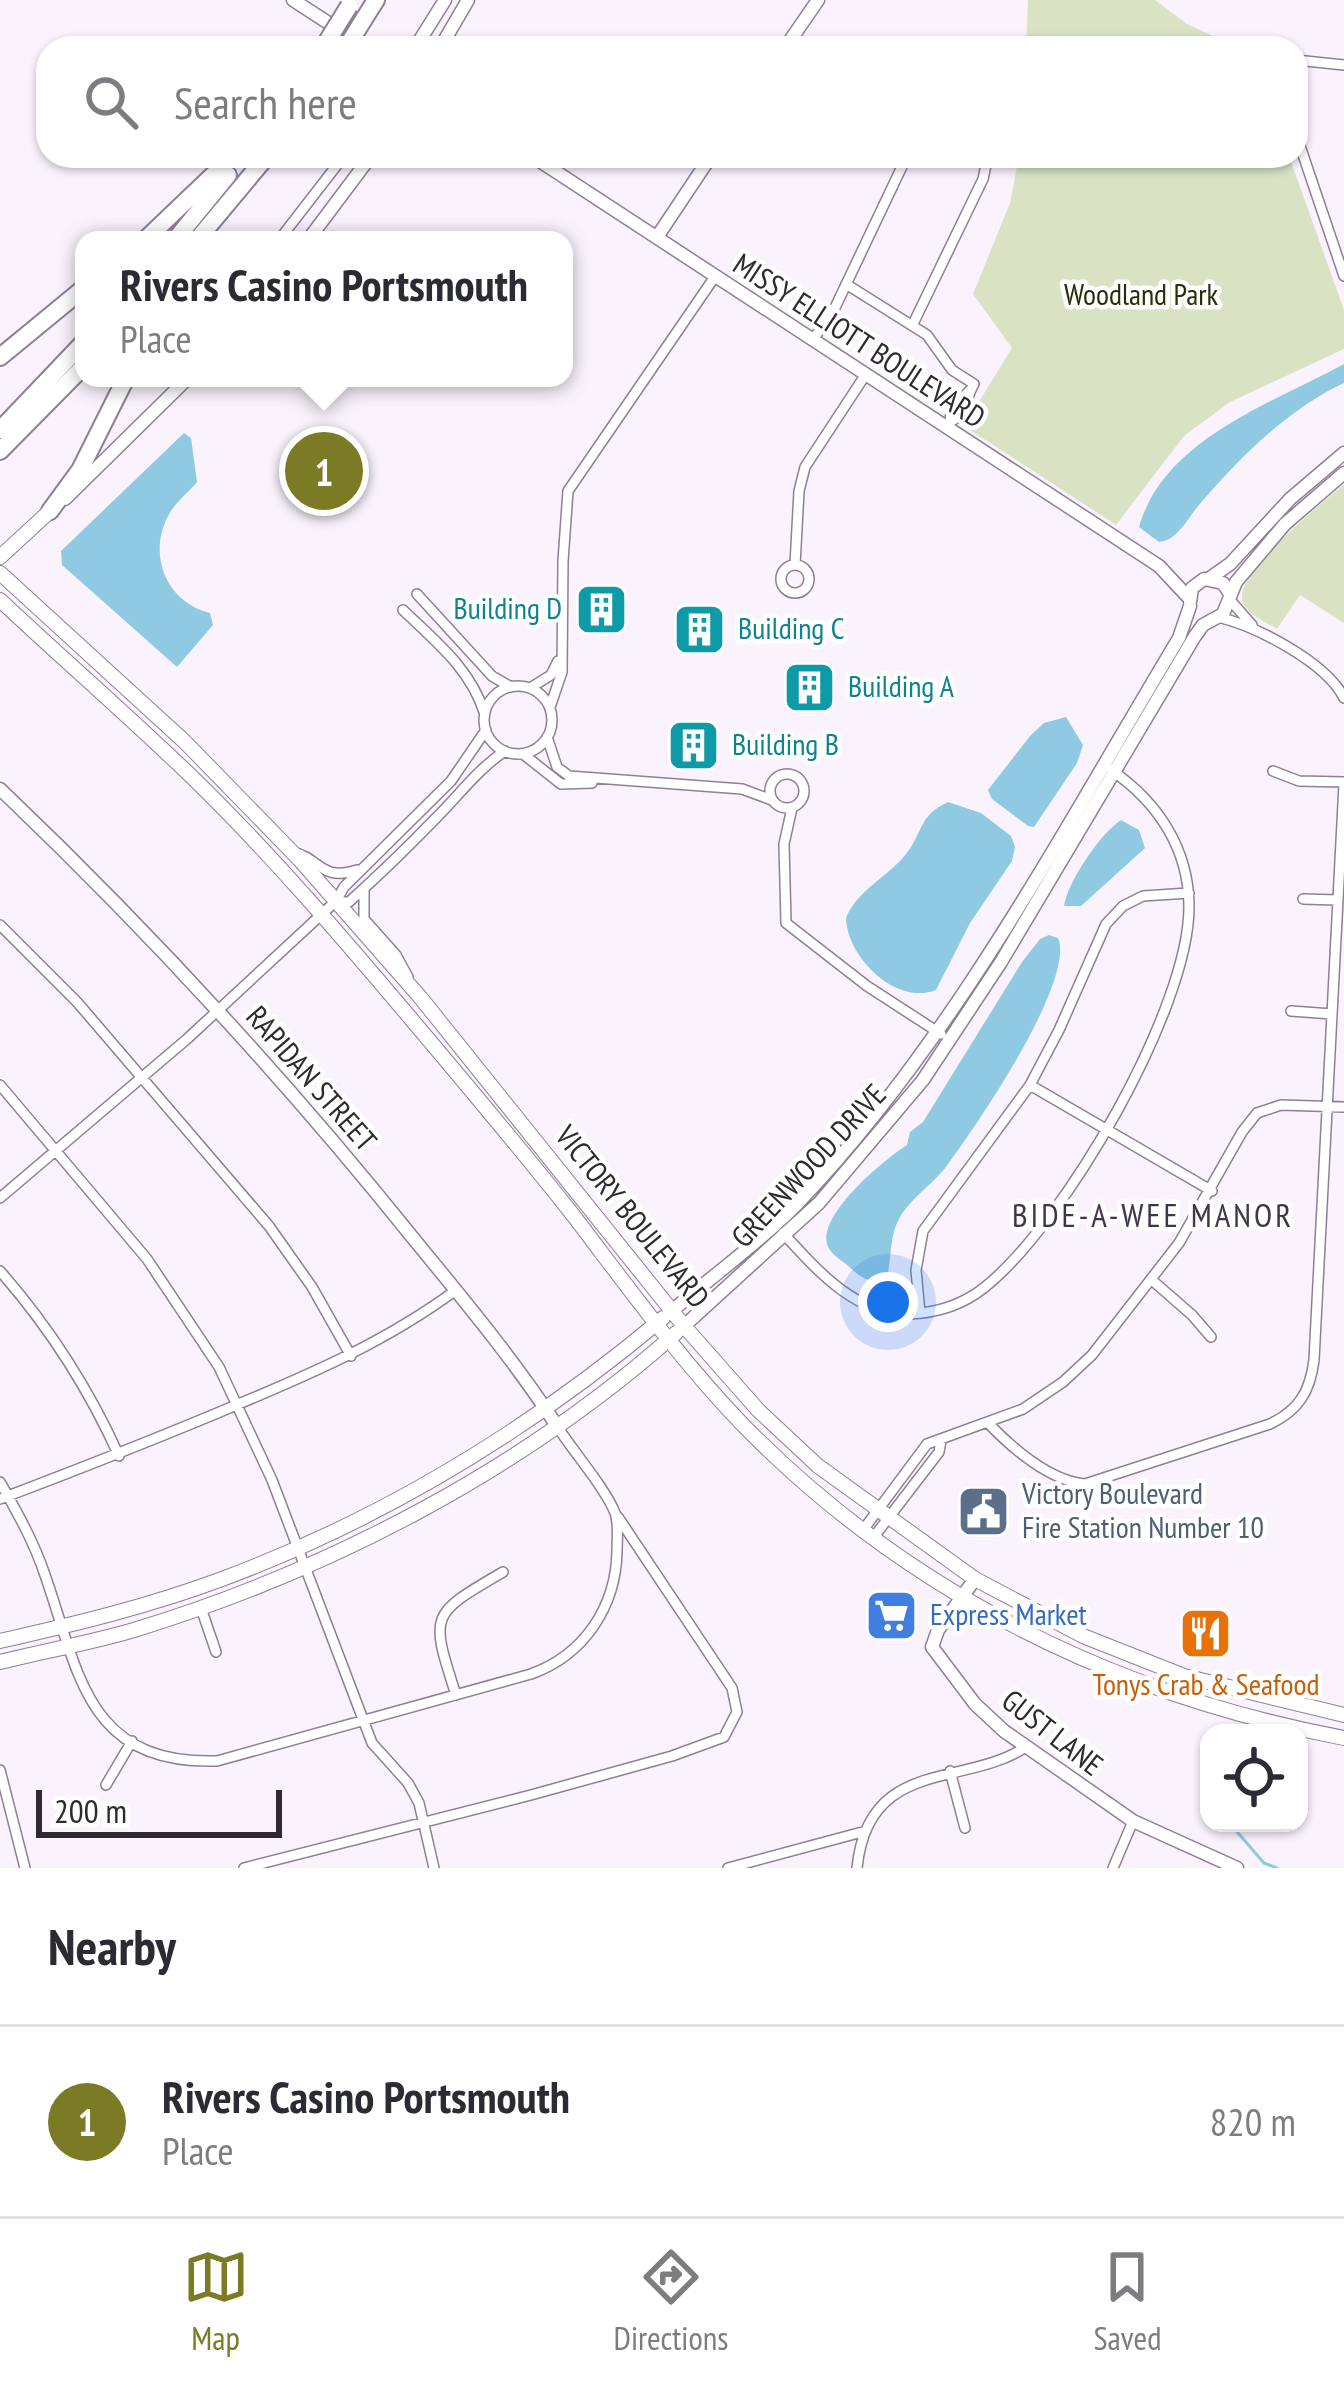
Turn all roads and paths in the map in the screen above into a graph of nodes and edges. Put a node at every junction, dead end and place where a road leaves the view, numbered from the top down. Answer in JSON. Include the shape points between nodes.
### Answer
{"nodes":[{"id":1,"x":293,"y":0,"type":"edge"},
{"id":2,"x":376,"y":0,"type":"edge"},
{"id":3,"x":445,"y":0,"type":"edge"},
{"id":4,"x":468,"y":0,"type":"edge"},
{"id":5,"x":818,"y":0,"type":"edge"},
{"id":6,"x":351,"y":3,"type":"edge"},
{"id":7,"x":330,"y":36,"type":"edge"},
{"id":8,"x":348,"y":36,"type":"edge"},
{"id":9,"x":353,"y":36,"type":"edge"},
{"id":10,"x":423,"y":36,"type":"edge"},
{"id":11,"x":447,"y":36,"type":"edge"},
{"id":12,"x":793,"y":36,"type":"edge"},
{"id":13,"x":1308,"y":60,"type":"edge"},
{"id":14,"x":1344,"y":65,"type":"edge"},
{"id":15,"x":220,"y":168,"type":"edge"},
{"id":16,"x":234,"y":168,"type":"edge"},
{"id":17,"x":257,"y":168,"type":"edge"},
{"id":18,"x":259,"y":168,"type":"edge"},
{"id":19,"x":335,"y":168,"type":"edge"},
{"id":20,"x":361,"y":168,"type":"edge"},
{"id":21,"x":551,"y":168,"type":"edge"},
{"id":22,"x":703,"y":168,"type":"edge"},
{"id":23,"x":901,"y":168,"type":"edge"},
{"id":24,"x":985,"y":168,"type":"edge"},
{"id":25,"x":1307,"y":168,"type":"edge"},
{"id":26,"x":154,"y":231,"type":"edge"},
{"id":27,"x":182,"y":231,"type":"edge"},
{"id":28,"x":204,"y":231,"type":"edge"},
{"id":29,"x":217,"y":231,"type":"edge"},
{"id":30,"x":286,"y":231,"type":"edge"},
{"id":31,"x":315,"y":231,"type":"edge"},
{"id":32,"x":657,"y":237,"type":"junction"},
{"id":33,"x":716,"y":275,"type":"junction"},
{"id":34,"x":1344,"y":277,"type":"edge"},
{"id":35,"x":846,"y":284,"type":"junction"},
{"id":36,"x":75,"y":295,"type":"edge"},
{"id":37,"x":913,"y":324,"type":"junction"},
{"id":38,"x":813,"y":339,"type":"junction"},
{"id":39,"x":75,"y":351,"type":"edge"},
{"id":40,"x":0,"y":357,"type":"edge"},
{"id":41,"x":866,"y":374,"type":"junction"},
{"id":42,"x":75,"y":376,"type":"edge"},
{"id":43,"x":122,"y":387,"type":"edge"},
{"id":44,"x":179,"y":387,"type":"edge"},
{"id":45,"x":948,"y":424,"type":"junction"},
{"id":46,"x":0,"y":430,"type":"edge"},
{"id":47,"x":0,"y":452,"type":"edge"},
{"id":48,"x":1344,"y":453,"type":"edge"},
{"id":49,"x":1344,"y":473,"type":"edge"},
{"id":50,"x":50,"y":511,"type":"junction"},
{"id":51,"x":0,"y":557,"type":"edge"},
{"id":52,"x":795,"y":565,"type":"dead end"},
{"id":53,"x":1159,"y":566,"type":"junction"},
{"id":54,"x":0,"y":573,"type":"edge"},
{"id":55,"x":1207,"y":579,"type":"junction"},
{"id":56,"x":416,"y":594,"type":"dead end"},
{"id":57,"x":1230,"y":597,"type":"junction"},
{"id":58,"x":0,"y":601,"type":"edge"},
{"id":59,"x":1190,"y":602,"type":"junction"},
{"id":60,"x":403,"y":610,"type":"dead end"},
{"id":61,"x":1215,"y":618,"type":"junction"},
{"id":62,"x":1261,"y":632,"type":"junction"},
{"id":63,"x":561,"y":656,"type":"junction"},
{"id":64,"x":511,"y":687,"type":"junction"},
{"id":65,"x":530,"y":688,"type":"junction"},
{"id":66,"x":1344,"y":698,"type":"edge"},
{"id":67,"x":550,"y":707,"type":"junction"},
{"id":68,"x":484,"y":714,"type":"junction"},
{"id":69,"x":486,"y":730,"type":"junction"},
{"id":70,"x":547,"y":737,"type":"junction"},
{"id":71,"x":505,"y":751,"type":"junction"},
{"id":72,"x":521,"y":753,"type":"junction"},
{"id":73,"x":1109,"y":768,"type":"junction"},
{"id":74,"x":1273,"y":771,"type":"dead end"},
{"id":75,"x":773,"y":780,"type":"junction"},
{"id":76,"x":603,"y":782,"type":"junction"},
{"id":77,"x":1344,"y":783,"type":"edge"},
{"id":78,"x":0,"y":789,"type":"edge"},
{"id":79,"x":742,"y":789,"type":"junction"},
{"id":80,"x":774,"y":802,"type":"junction"},
{"id":81,"x":792,"y":808,"type":"junction"},
{"id":82,"x":784,"y":844,"type":"junction"},
{"id":83,"x":292,"y":852,"type":"junction"},
{"id":84,"x":362,"y":868,"type":"junction"},
{"id":85,"x":364,"y":888,"type":"junction"},
{"id":86,"x":1189,"y":892,"type":"junction"},
{"id":87,"x":1304,"y":899,"type":"dead end"},
{"id":88,"x":1338,"y":900,"type":"junction"},
{"id":89,"x":336,"y":901,"type":"junction"},
{"id":90,"x":322,"y":915,"type":"junction"},
{"id":91,"x":0,"y":925,"type":"edge"},
{"id":92,"x":420,"y":997,"type":"junction"},
{"id":93,"x":219,"y":1010,"type":"junction"},
{"id":94,"x":1291,"y":1011,"type":"dead end"},
{"id":95,"x":1332,"y":1014,"type":"junction"},
{"id":96,"x":944,"y":1036,"type":"junction"},
{"id":97,"x":143,"y":1077,"type":"junction"},
{"id":98,"x":1030,"y":1084,"type":"junction"},
{"id":99,"x":0,"y":1085,"type":"edge"},
{"id":100,"x":1327,"y":1106,"type":"junction"},
{"id":101,"x":1344,"y":1107,"type":"edge"},
{"id":102,"x":1106,"y":1128,"type":"junction"},
{"id":103,"x":57,"y":1150,"type":"junction"},
{"id":104,"x":1212,"y":1191,"type":"junction"},
{"id":105,"x":0,"y":1198,"type":"edge"},
{"id":106,"x":775,"y":1224,"type":"junction"},
{"id":107,"x":786,"y":1236,"type":"junction"},
{"id":108,"x":0,"y":1271,"type":"edge"},
{"id":109,"x":1153,"y":1281,"type":"junction"},
{"id":110,"x":456,"y":1290,"type":"junction"},
{"id":111,"x":672,"y":1311,"type":"junction"},
{"id":112,"x":920,"y":1313,"type":"junction"},
{"id":113,"x":656,"y":1323,"type":"junction"},
{"id":114,"x":684,"y":1326,"type":"junction"},
{"id":115,"x":1211,"y":1337,"type":"dead end"},
{"id":116,"x":669,"y":1340,"type":"junction"},
{"id":117,"x":351,"y":1356,"type":"junction"},
{"id":118,"x":239,"y":1404,"type":"junction"},
{"id":119,"x":546,"y":1408,"type":"junction"},
{"id":120,"x":989,"y":1424,"type":"junction"},
{"id":121,"x":557,"y":1426,"type":"junction"},
{"id":122,"x":118,"y":1456,"type":"junction"},
{"id":123,"x":0,"y":1482,"type":"edge"},
{"id":124,"x":4,"y":1498,"type":"edge"},
{"id":125,"x":615,"y":1513,"type":"junction"},
{"id":126,"x":882,"y":1514,"type":"junction"},
{"id":127,"x":868,"y":1534,"type":"junction"},
{"id":128,"x":297,"y":1547,"type":"junction"},
{"id":129,"x":304,"y":1566,"type":"junction"},
{"id":130,"x":503,"y":1572,"type":"dead end"},
{"id":131,"x":975,"y":1579,"type":"junction"},
{"id":132,"x":959,"y":1597,"type":"junction"},
{"id":133,"x":201,"y":1608,"type":"junction"},
{"id":134,"x":62,"y":1626,"type":"junction"},
{"id":135,"x":0,"y":1641,"type":"edge"},
{"id":136,"x":68,"y":1646,"type":"junction"},
{"id":137,"x":216,"y":1652,"type":"dead end"},
{"id":138,"x":0,"y":1662,"type":"edge"},
{"id":139,"x":455,"y":1695,"type":"junction"},
{"id":140,"x":1344,"y":1715,"type":"edge"},
{"id":141,"x":363,"y":1721,"type":"junction"},
{"id":142,"x":1344,"y":1738,"type":"edge"},
{"id":143,"x":132,"y":1742,"type":"junction"},
{"id":144,"x":1028,"y":1746,"type":"junction"},
{"id":145,"x":0,"y":1770,"type":"edge"},
{"id":146,"x":950,"y":1771,"type":"junction"},
{"id":147,"x":106,"y":1785,"type":"dead end"},
{"id":148,"x":1132,"y":1821,"type":"junction"},
{"id":149,"x":424,"y":1824,"type":"junction"},
{"id":150,"x":965,"y":1828,"type":"dead end"},
{"id":151,"x":866,"y":1831,"type":"junction"},
{"id":152,"x":751,"y":1865,"type":"edge"},
{"id":153,"x":1228,"y":1866,"type":"edge"},
{"id":154,"x":25,"y":1868,"type":"edge"},
{"id":155,"x":244,"y":1868,"type":"edge"},
{"id":156,"x":434,"y":1868,"type":"edge"},
{"id":157,"x":728,"y":1868,"type":"edge"},
{"id":158,"x":857,"y":1868,"type":"edge"},
{"id":159,"x":1113,"y":1868,"type":"edge"}],
"edges":[{"from":1,"to":8,"type":"street"},
{"from":2,"to":9,"type":"highway","bridge":true},
{"from":3,"to":10,"type":"street"},
{"from":4,"to":11,"type":"street"},
{"from":5,"to":12,"type":"street"},
{"from":6,"to":7,"type":"highway","bridge":true},
{"from":13,"to":14,"type":"street"},
{"from":15,"to":26,"type":"highway"},
{"from":16,"to":27,"type":"highway"},
{"from":17,"to":28,"type":"highway"},
{"from":18,"to":29,"type":"highway"},
{"from":19,"to":30,"type":"street"},
{"from":20,"to":31,"type":"street"},
{"from":21,"to":32,"type":"street","name":"MISSY ELLIOTT BOULEVARD"},
{"from":22,"to":32,"type":"street"},
{"from":23,"to":35,"type":"street"},
{"from":24,"to":37,"type":"street"},
{"from":25,"to":34,"type":"street"},
{"from":32,"to":33,"type":"street","name":"MISSY ELLIOTT BOULEVARD"},
{"from":33,"to":38,"type":"street","name":"MISSY ELLIOTT BOULEVARD"},
{"from":33,"to":63,"type":"street","via":[[568,490]]},
{"from":35,"to":37,"type":"street"},
{"from":35,"to":38,"type":"street"},
{"from":36,"to":40,"type":"highway"},
{"from":37,"to":45,"type":"street","via":[[972,388]]},
{"from":38,"to":41,"type":"street","name":"MISSY ELLIOTT BOULEVARD"},
{"from":39,"to":46,"type":"highway"},
{"from":41,"to":45,"type":"street","name":"MISSY ELLIOTT BOULEVARD"},
{"from":41,"to":52,"type":"street","via":[[805,466]]},
{"from":42,"to":47,"type":"highway"},
{"from":43,"to":50,"type":"highway"},
{"from":44,"to":50,"type":"street"},
{"from":45,"to":53,"type":"street","name":"MISSY ELLIOTT BOULEVARD"},
{"from":48,"to":55,"type":"street"},
{"from":49,"to":57,"type":"street","via":[[1285,524]]},
{"from":50,"to":51,"type":"main road"},
{"from":53,"to":55,"type":"street","name":"MISSY ELLIOTT BOULEVARD"},
{"from":53,"to":59,"type":"street","name":"MISSY ELLIOTT BOULEVARD"},
{"from":54,"to":83,"type":"main road","name":"VICTORY BOULEVARD"},
{"from":55,"to":57,"type":"street","via":[[1223,583]]},
{"from":55,"to":59,"type":"street","via":[[1195,584]]},
{"from":56,"to":64,"type":"street"},
{"from":57,"to":61,"type":"street"},
{"from":57,"to":62,"type":"street"},
{"from":58,"to":90,"type":"main road","name":"VICTORY BOULEVARD","via":[[196,782]]},
{"from":59,"to":61,"type":"street","via":[[1199,616]]},
{"from":59,"to":73,"type":"street","name":"GREENWOOD DRIVE"},
{"from":60,"to":68,"type":"street","via":[[464,669]]},
{"from":61,"to":62,"type":"street"},
{"from":61,"to":73,"type":"street","name":"GREENWOOD DRIVE"},
{"from":62,"to":66,"type":"street","via":[[1319,669]]},
{"from":63,"to":65,"type":"street"},
{"from":63,"to":67,"type":"street"},
{"from":64,"to":65,"type":"street"},
{"from":64,"to":68,"type":"street"},
{"from":65,"to":67,"type":"street"},
{"from":67,"to":70,"type":"street"},
{"from":68,"to":69,"type":"street"},
{"from":69,"to":71,"type":"street"},
{"from":69,"to":84,"type":"street","via":[[451,781]]},
{"from":70,"to":72,"type":"street"},
{"from":70,"to":76,"type":"street","via":[[556,766]]},
{"from":71,"to":72,"type":"street"},
{"from":71,"to":85,"type":"street"},
{"from":72,"to":76,"type":"street","via":[[561,784]]},
{"from":73,"to":86,"type":"street","via":[[1165,821]]},
{"from":73,"to":96,"type":"street","name":"GREENWOOD DRIVE"},
{"from":74,"to":77,"type":"street"},
{"from":75,"to":79,"type":"street"},
{"from":75,"to":80,"type":"street"},
{"from":75,"to":81,"type":"street","via":[[788,774],[802,783],[804,795]]},
{"from":76,"to":79,"type":"street"},
{"from":77,"to":88,"type":"street"},
{"from":78,"to":93,"type":"street","name":"RAPIDAN STREET"},
{"from":79,"to":80,"type":"street"},
{"from":80,"to":81,"type":"street"},
{"from":80,"to":82,"type":"street"},
{"from":81,"to":82,"type":"street"},
{"from":82,"to":96,"type":"street","via":[[786,923]]},
{"from":83,"to":84,"type":"street","via":[[330,874]]},
{"from":83,"to":89,"type":"main road","name":"VICTORY BOULEVARD"},
{"from":84,"to":89,"type":"street"},
{"from":85,"to":89,"type":"street","via":[[349,902]]},
{"from":85,"to":92,"type":"street","via":[[364,919]]},
{"from":86,"to":98,"type":"street","via":[[1143,896],[1114,914]]},
{"from":86,"to":102,"type":"street","via":[[1186,940],[1168,1000]]},
{"from":87,"to":88,"type":"street"},
{"from":88,"to":95,"type":"street"},
{"from":89,"to":90,"type":"street"},
{"from":89,"to":92,"type":"main road","name":"VICTORY BOULEVARD"},
{"from":90,"to":93,"type":"street"},
{"from":90,"to":113,"type":"main road","name":"VICTORY BOULEVARD"},
{"from":91,"to":97,"type":"street"},
{"from":92,"to":111,"type":"main road","name":"VICTORY BOULEVARD"},
{"from":93,"to":97,"type":"street"},
{"from":93,"to":110,"type":"street","name":"RAPIDAN STREET"},
{"from":94,"to":95,"type":"street"},
{"from":95,"to":100,"type":"street"},
{"from":96,"to":106,"type":"street","name":"GREENWOOD DRIVE"},
{"from":96,"to":107,"type":"street","name":"GREENWOOD DRIVE","via":[[859,1160]]},
{"from":97,"to":103,"type":"street"},
{"from":97,"to":117,"type":"street","via":[[280,1240]]},
{"from":98,"to":102,"type":"street"},
{"from":98,"to":112,"type":"street","via":[[923,1232]]},
{"from":99,"to":103,"type":"street"},
{"from":100,"to":101,"type":"street"},
{"from":100,"to":104,"type":"street","via":[[1257,1113]]},
{"from":100,"to":120,"type":"street","via":[[1314,1360],[1298,1406],[1270,1424],[1084,1484],[1054,1474]]},
{"from":102,"to":104,"type":"street"},
{"from":102,"to":112,"type":"street","via":[[992,1282],[955,1305]]},
{"from":103,"to":105,"type":"street"},
{"from":103,"to":118,"type":"street","via":[[177,1300]]},
{"from":104,"to":109,"type":"street"},
{"from":106,"to":107,"type":"street"},
{"from":106,"to":111,"type":"street","name":"GREENWOOD DRIVE"},
{"from":107,"to":112,"type":"street","via":[[861,1302]]},
{"from":107,"to":114,"type":"street","name":"GREENWOOD DRIVE"},
{"from":108,"to":122,"type":"street","via":[[77,1371]]},
{"from":109,"to":115,"type":"street"},
{"from":109,"to":120,"type":"street","via":[[1063,1382]]},
{"from":110,"to":117,"type":"street"},
{"from":110,"to":119,"type":"street","name":"RAPIDAN STREET"},
{"from":111,"to":113,"type":"main road","name":"GREENWOOD DRIVE"},
{"from":111,"to":114,"type":"main road","name":"VICTORY BOULEVARD"},
{"from":113,"to":116,"type":"main road","name":"VICTORY BOULEVARD"},
{"from":113,"to":119,"type":"main road","name":"GREENWOOD DRIVE"},
{"from":114,"to":116,"type":"main road","name":"GREENWOOD DRIVE"},
{"from":114,"to":126,"type":"main road","name":"VICTORY BOULEVARD","via":[[758,1410]]},
{"from":116,"to":121,"type":"main road","name":"GREENWOOD DRIVE"},
{"from":116,"to":127,"type":"main road","name":"VICTORY BOULEVARD","via":[[768,1449]]},
{"from":117,"to":118,"type":"street"},
{"from":118,"to":122,"type":"street"},
{"from":118,"to":128,"type":"street"},
{"from":119,"to":121,"type":"street","name":"RAPIDAN STREET"},
{"from":119,"to":128,"type":"main road","name":"GREENWOOD DRIVE","via":[[407,1494]]},
{"from":120,"to":126,"type":"street","via":[[927,1444]]},
{"from":121,"to":125,"type":"street"},
{"from":121,"to":129,"type":"main road","name":"GREENWOOD DRIVE","via":[[425,1508]]},
{"from":122,"to":124,"type":"street"},
{"from":123,"to":124,"type":"street"},
{"from":124,"to":134,"type":"street","via":[[34,1546]]},
{"from":125,"to":139,"type":"street","via":[[612,1591],[582,1642],[544,1670]]},
{"from":125,"to":149,"type":"street","via":[[732,1688],[737,1712],[728,1732],[712,1744]]},
{"from":126,"to":127,"type":"street"},
{"from":126,"to":131,"type":"main road","name":"VICTORY BOULEVARD"},
{"from":127,"to":132,"type":"main road","name":"VICTORY BOULEVARD"},
{"from":128,"to":129,"type":"street"},
{"from":128,"to":134,"type":"main road","name":"GREENWOOD DRIVE","via":[[196,1588]]},
{"from":129,"to":133,"type":"main road","name":"GREENWOOD DRIVE"},
{"from":129,"to":141,"type":"street"},
{"from":130,"to":139,"type":"street","via":[[440,1619]]},
{"from":131,"to":132,"type":"street","name":"GUST LANE"},
{"from":131,"to":140,"type":"main road","name":"VICTORY BOULEVARD","via":[[1154,1665]]},
{"from":132,"to":142,"type":"main road","name":"VICTORY BOULEVARD","via":[[1140,1684]]},
{"from":132,"to":144,"type":"street","name":"GUST LANE","via":[[933,1652],[977,1706]]},
{"from":133,"to":136,"type":"main road","name":"GREENWOOD DRIVE"},
{"from":133,"to":137,"type":"street"},
{"from":134,"to":135,"type":"main road","name":"GREENWOOD DRIVE"},
{"from":134,"to":136,"type":"street"},
{"from":136,"to":138,"type":"main road","name":"GREENWOOD DRIVE"},
{"from":136,"to":143,"type":"street","via":[[89,1701]]},
{"from":139,"to":141,"type":"street"},
{"from":141,"to":143,"type":"street","via":[[218,1761],[166,1757]]},
{"from":141,"to":149,"type":"street","via":[[378,1754],[413,1791]]},
{"from":143,"to":147,"type":"street"},
{"from":144,"to":146,"type":"street"},
{"from":144,"to":148,"type":"street","name":"GUST LANE"},
{"from":145,"to":154,"type":"street"},
{"from":146,"to":150,"type":"street"},
{"from":146,"to":151,"type":"street","via":[[909,1786]]},
{"from":148,"to":153,"type":"street","name":"GUST LANE"},
{"from":148,"to":159,"type":"street"},
{"from":149,"to":155,"type":"street"},
{"from":149,"to":156,"type":"street"},
{"from":151,"to":152,"type":"street"},
{"from":151,"to":158,"type":"street"},
{"from":152,"to":157,"type":"street"}]}
